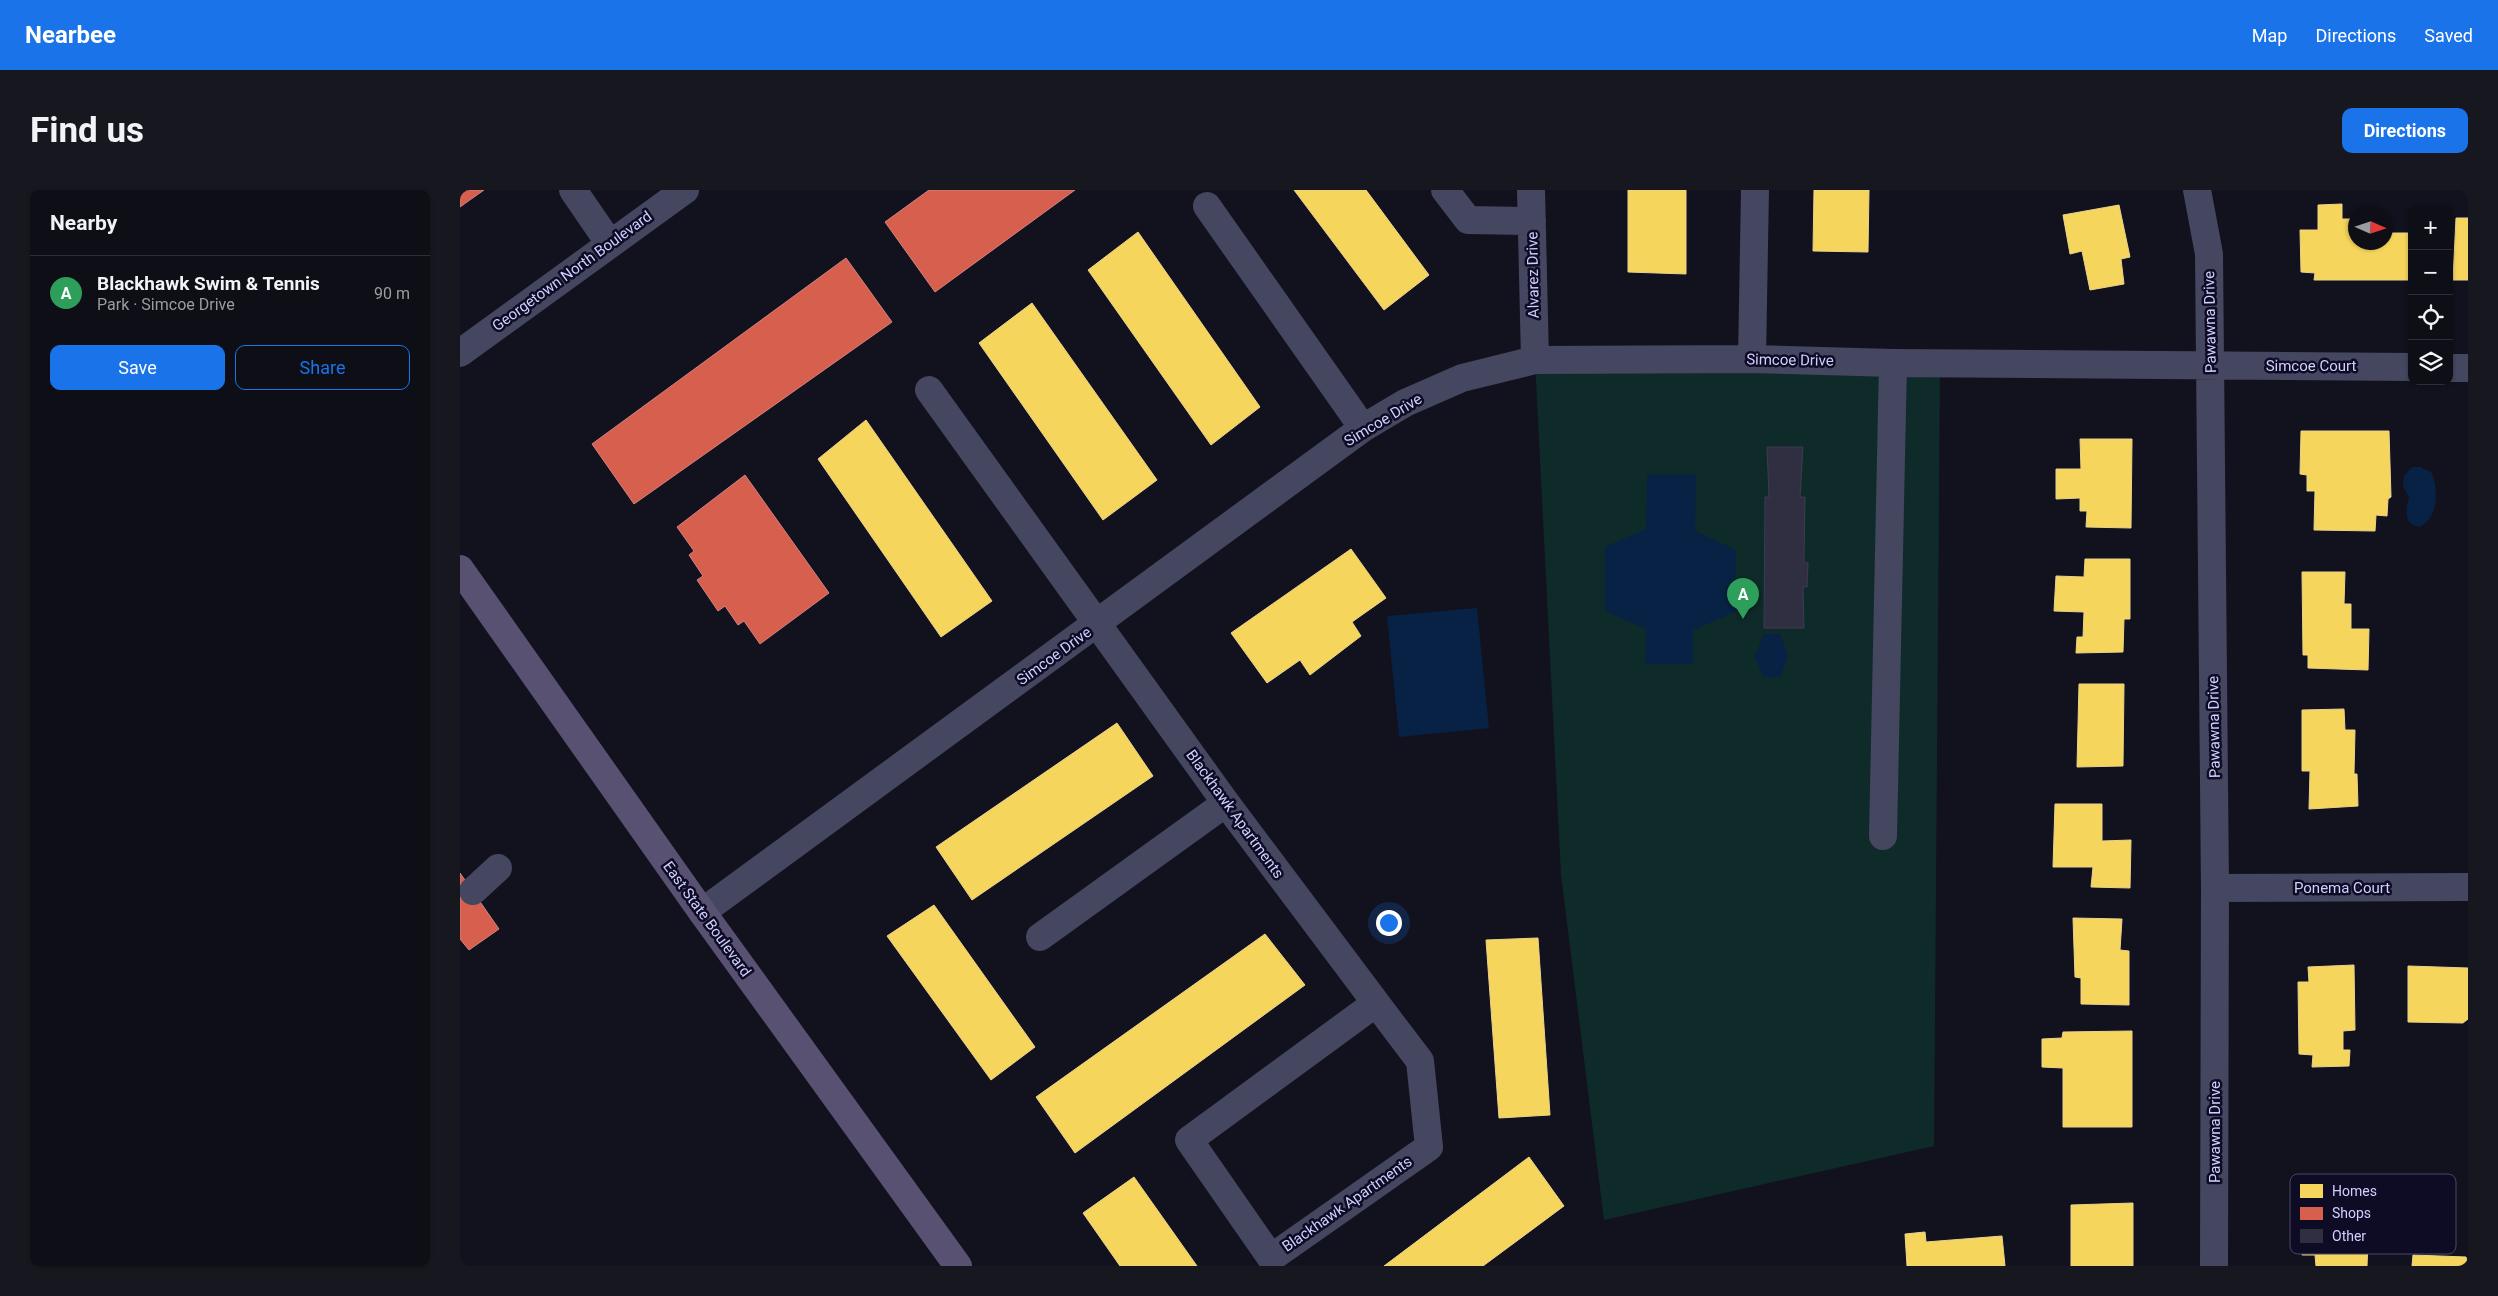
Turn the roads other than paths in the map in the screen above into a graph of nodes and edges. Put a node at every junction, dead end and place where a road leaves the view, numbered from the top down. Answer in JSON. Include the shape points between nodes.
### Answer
{"nodes":[{"id":1,"x":573,"y":190,"type":"edge"},
{"id":2,"x":685,"y":190,"type":"edge"},
{"id":3,"x":1445,"y":190,"type":"edge"},
{"id":4,"x":1531,"y":190,"type":"edge"},
{"id":5,"x":1755,"y":190,"type":"edge"},
{"id":6,"x":2197,"y":190,"type":"edge"},
{"id":7,"x":1207,"y":206,"type":"dead end"},
{"id":8,"x":1532,"y":221,"type":"junction"},
{"id":9,"x":610,"y":244,"type":"junction"},
{"id":10,"x":460,"y":353,"type":"edge"},
{"id":11,"x":1752,"y":359,"type":"junction"},
{"id":12,"x":1535,"y":360,"type":"junction"},
{"id":13,"x":1893,"y":363,"type":"junction"},
{"id":14,"x":2210,"y":366,"type":"junction"},
{"id":15,"x":2408,"y":367,"type":"edge"},
{"id":16,"x":2453,"y":368,"type":"edge"},
{"id":17,"x":2468,"y":368,"type":"edge"},
{"id":18,"x":929,"y":390,"type":"dead end"},
{"id":19,"x":1363,"y":428,"type":"junction"},
{"id":20,"x":460,"y":569,"type":"edge"},
{"id":21,"x":1097,"y":624,"type":"junction"},
{"id":22,"x":1226,"y":803,"type":"junction"},
{"id":23,"x":1883,"y":836,"type":"dead end"},
{"id":24,"x":498,"y":868,"type":"dead end"},
{"id":25,"x":2468,"y":887,"type":"edge"},
{"id":26,"x":2215,"y":888,"type":"junction"},
{"id":27,"x":473,"y":891,"type":"dead end"},
{"id":28,"x":702,"y":912,"type":"junction"},
{"id":29,"x":1040,"y":937,"type":"dead end"},
{"id":30,"x":1376,"y":1002,"type":"junction"},
{"id":31,"x":958,"y":1266,"type":"edge"},
{"id":32,"x":2214,"y":1266,"type":"edge"}],
"edges":[{"from":1,"to":9,"type":"street"},
{"from":2,"to":9,"type":"street","name":"Georgetown North Boulevard"},
{"from":3,"to":8,"type":"street","via":[[1468,220]]},
{"from":4,"to":8,"type":"street","name":"Alvarez Drive"},
{"from":5,"to":11,"type":"street"},
{"from":6,"to":14,"type":"street","name":"Pawawna Drive","via":[[2209,254]]},
{"from":7,"to":19,"type":"street"},
{"from":8,"to":12,"type":"street","name":"Alvarez Drive"},
{"from":9,"to":10,"type":"street","name":"Georgetown North Boulevard"},
{"from":11,"to":12,"type":"street","name":"Simcoe Drive"},
{"from":11,"to":13,"type":"street","name":"Simcoe Drive"},
{"from":12,"to":19,"type":"street","name":"Simcoe Drive","via":[[1462,378],[1405,403]]},
{"from":13,"to":14,"type":"street","name":"Simcoe Drive"},
{"from":13,"to":23,"type":"street"},
{"from":14,"to":15,"type":"street","name":"Simcoe Court"},
{"from":14,"to":26,"type":"street","name":"Pawawna Drive"},
{"from":16,"to":17,"type":"street"},
{"from":18,"to":21,"type":"street","name":"Blackhawk Apartments"},
{"from":19,"to":21,"type":"street","name":"Simcoe Drive"},
{"from":20,"to":28,"type":"main road","name":"East State Boulevard"},
{"from":21,"to":22,"type":"street","name":"Blackhawk Apartments"},
{"from":21,"to":28,"type":"street","name":"Simcoe Drive"},
{"from":22,"to":29,"type":"street"},
{"from":22,"to":30,"type":"street","name":"Blackhawk Apartments"},
{"from":24,"to":27,"type":"street"},
{"from":25,"to":26,"type":"street","name":"Ponema Court"},
{"from":26,"to":32,"type":"street","name":"Pawawna Drive"},
{"from":28,"to":31,"type":"main road","name":"East State Boulevard"},
{"from":30,"to":30,"type":"street","name":"Blackhawk Apartments","via":[[1420,1061],[1428,1147],[1271,1258],[1189,1140]]}]}
